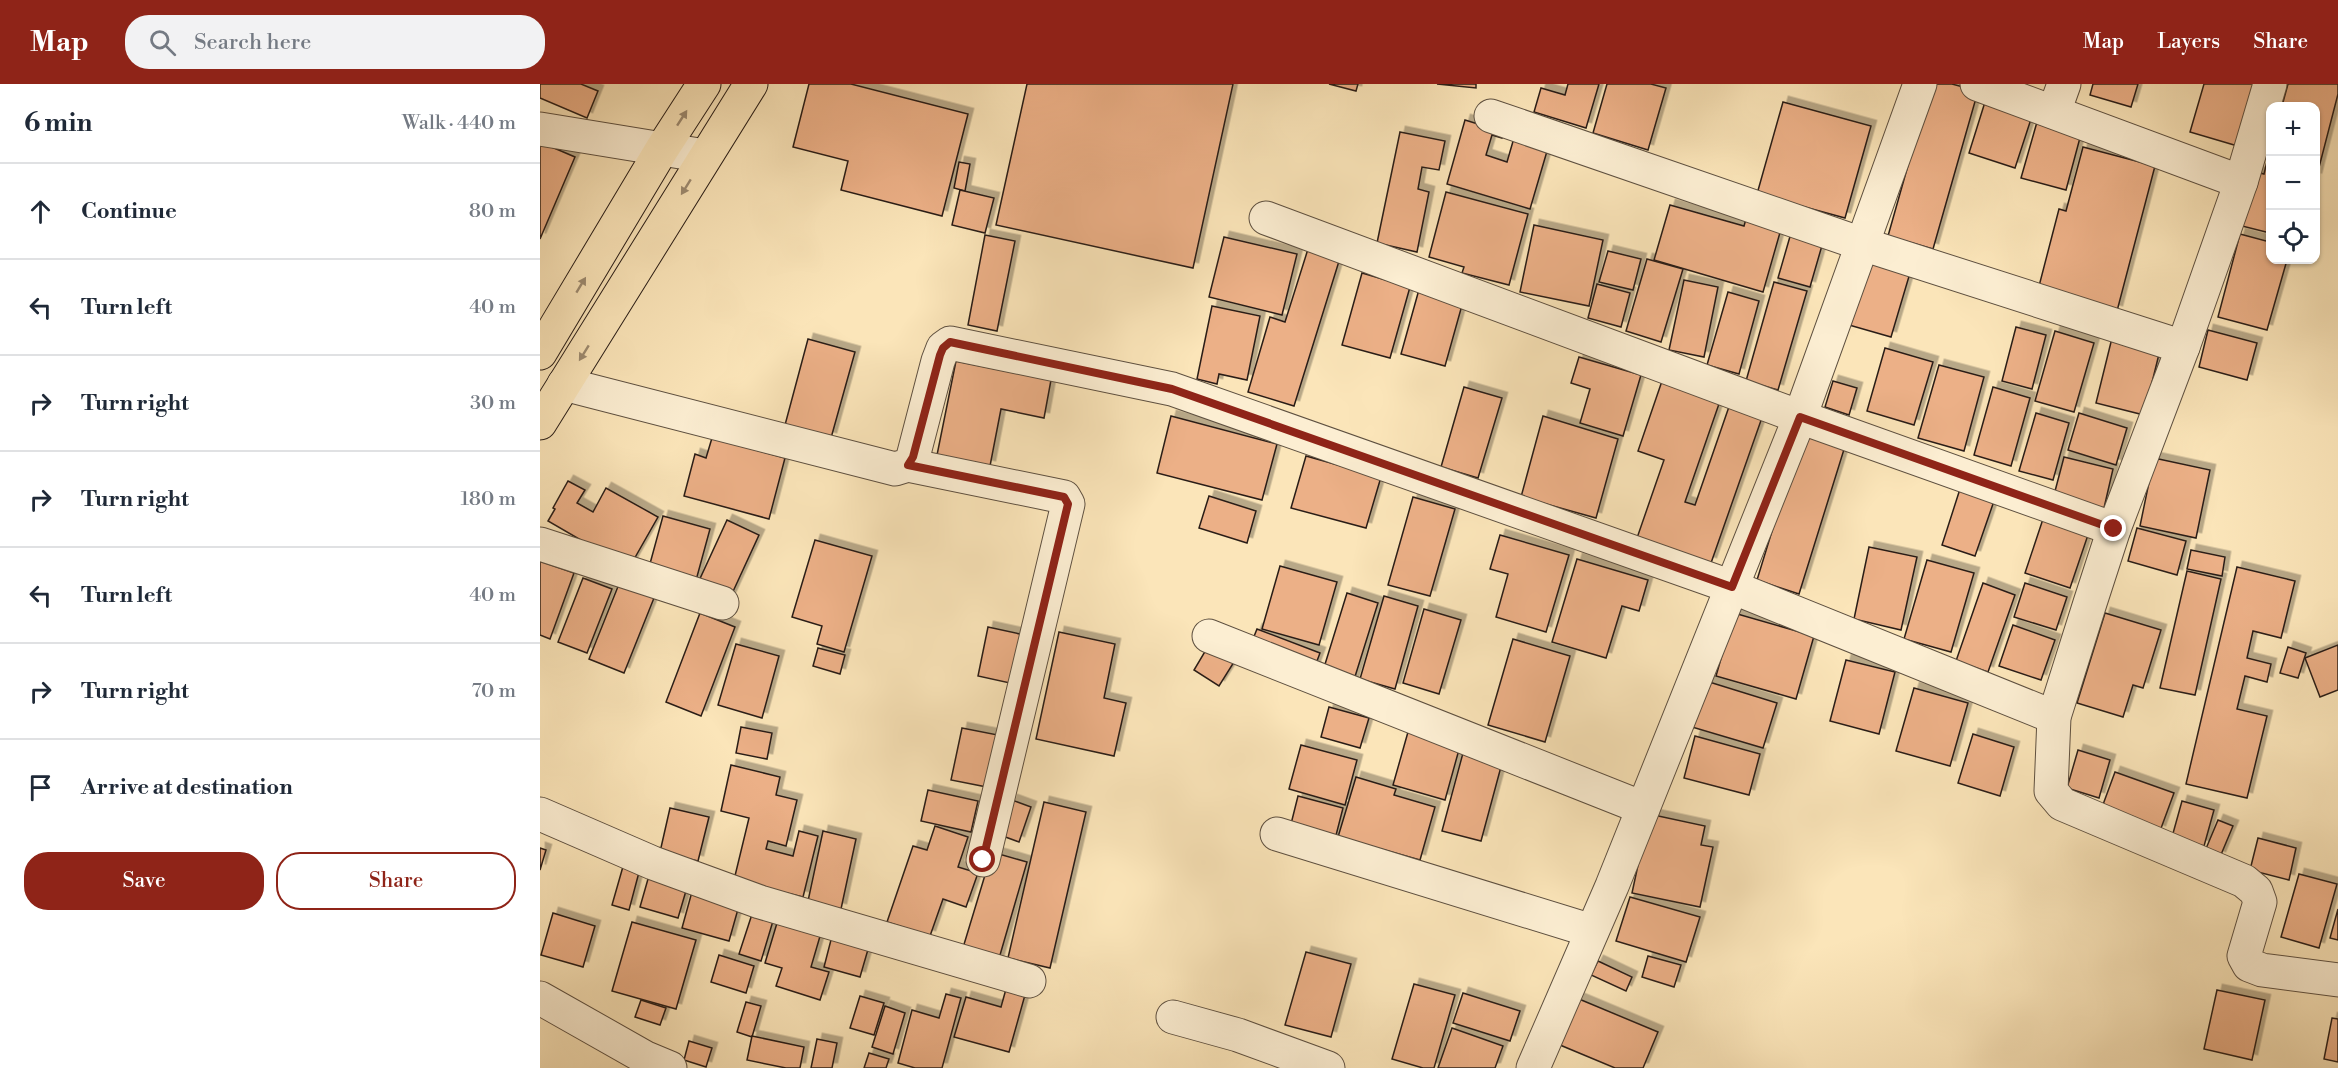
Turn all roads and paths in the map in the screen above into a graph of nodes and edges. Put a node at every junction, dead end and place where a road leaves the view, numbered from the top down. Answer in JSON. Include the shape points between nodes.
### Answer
{"nodes":[{"id":1,"x":704,"y":84,"type":"edge"},
{"id":2,"x":751,"y":84,"type":"edge"},
{"id":3,"x":1920,"y":84,"type":"edge"},
{"id":4,"x":1977,"y":84,"type":"edge"},
{"id":5,"x":2271,"y":84,"type":"edge"},
{"id":6,"x":2059,"y":98,"type":"edge"},
{"id":7,"x":1491,"y":116,"type":"dead end"},
{"id":8,"x":540,"y":129,"type":"edge"},
{"id":9,"x":662,"y":149,"type":"junction"},
{"id":10,"x":705,"y":156,"type":"junction"},
{"id":11,"x":2241,"y":182,"type":"junction"},
{"id":12,"x":1266,"y":218,"type":"dead end"},
{"id":13,"x":1862,"y":244,"type":"junction"},
{"id":14,"x":2184,"y":347,"type":"junction"},
{"id":15,"x":540,"y":353,"type":"edge"},
{"id":16,"x":564,"y":384,"type":"junction"},
{"id":17,"x":1800,"y":417,"type":"junction"},
{"id":18,"x":540,"y":423,"type":"edge"},
{"id":19,"x":908,"y":465,"type":"junction"},
{"id":20,"x":2114,"y":529,"type":"junction"},
{"id":21,"x":540,"y":544,"type":"edge"},
{"id":22,"x":1732,"y":587,"type":"junction"},
{"id":23,"x":722,"y":603,"type":"dead end"},
{"id":24,"x":1209,"y":636,"type":"dead end"},
{"id":25,"x":2054,"y":717,"type":"junction"},
{"id":26,"x":1643,"y":808,"type":"junction"},
{"id":27,"x":540,"y":814,"type":"edge"},
{"id":28,"x":1277,"y":834,"type":"dead end"},
{"id":29,"x":983,"y":860,"type":"dead end"},
{"id":30,"x":1592,"y":931,"type":"junction"},
{"id":31,"x":2338,"y":980,"type":"edge"},
{"id":32,"x":1029,"y":981,"type":"dead end"},
{"id":33,"x":540,"y":998,"type":"edge"},
{"id":34,"x":1173,"y":1017,"type":"dead end"},
{"id":35,"x":670,"y":1068,"type":"edge"},
{"id":36,"x":1328,"y":1068,"type":"edge"},
{"id":37,"x":1533,"y":1068,"type":"edge"}],
"edges":[{"from":9,"to":1,"type":"highway","one_way":true},
{"from":2,"to":10,"type":"highway"},
{"from":3,"to":13,"type":"street"},
{"from":4,"to":6,"type":"street"},
{"from":5,"to":11,"type":"street"},
{"from":6,"to":11,"type":"street"},
{"from":7,"to":13,"type":"street"},
{"from":8,"to":9,"type":"street"},
{"from":9,"to":10,"type":"street"},
{"from":15,"to":9,"type":"highway","one_way":true},
{"from":10,"to":16,"type":"highway","one_way":true},
{"from":11,"to":14,"type":"street"},
{"from":12,"to":17,"type":"street"},
{"from":13,"to":14,"type":"street"},
{"from":13,"to":17,"type":"street"},
{"from":14,"to":20,"type":"street"},
{"from":16,"to":18,"type":"highway"},
{"from":16,"to":19,"type":"street","via":[[886,469]]},
{"from":17,"to":20,"type":"street"},
{"from":17,"to":22,"type":"street"},
{"from":19,"to":22,"type":"street","via":[[940,355],[947,343],[953,342],[1172,389]]},
{"from":19,"to":29,"type":"street","via":[[1064,497],[1068,504]]},
{"from":20,"to":25,"type":"street"},
{"from":21,"to":23,"type":"street"},
{"from":22,"to":25,"type":"street"},
{"from":22,"to":26,"type":"street"},
{"from":24,"to":26,"type":"street"},
{"from":25,"to":31,"type":"street","via":[[2051,791],[2062,804],[2244,881],[2256,891],[2260,902],[2244,956],[2249,965]]},
{"from":26,"to":30,"type":"street"},
{"from":27,"to":32,"type":"street","via":[[653,863],[760,902]]},
{"from":28,"to":30,"type":"street"},
{"from":30,"to":37,"type":"street"},
{"from":33,"to":35,"type":"street"},
{"from":34,"to":36,"type":"street","via":[[1238,1035]]}]}
